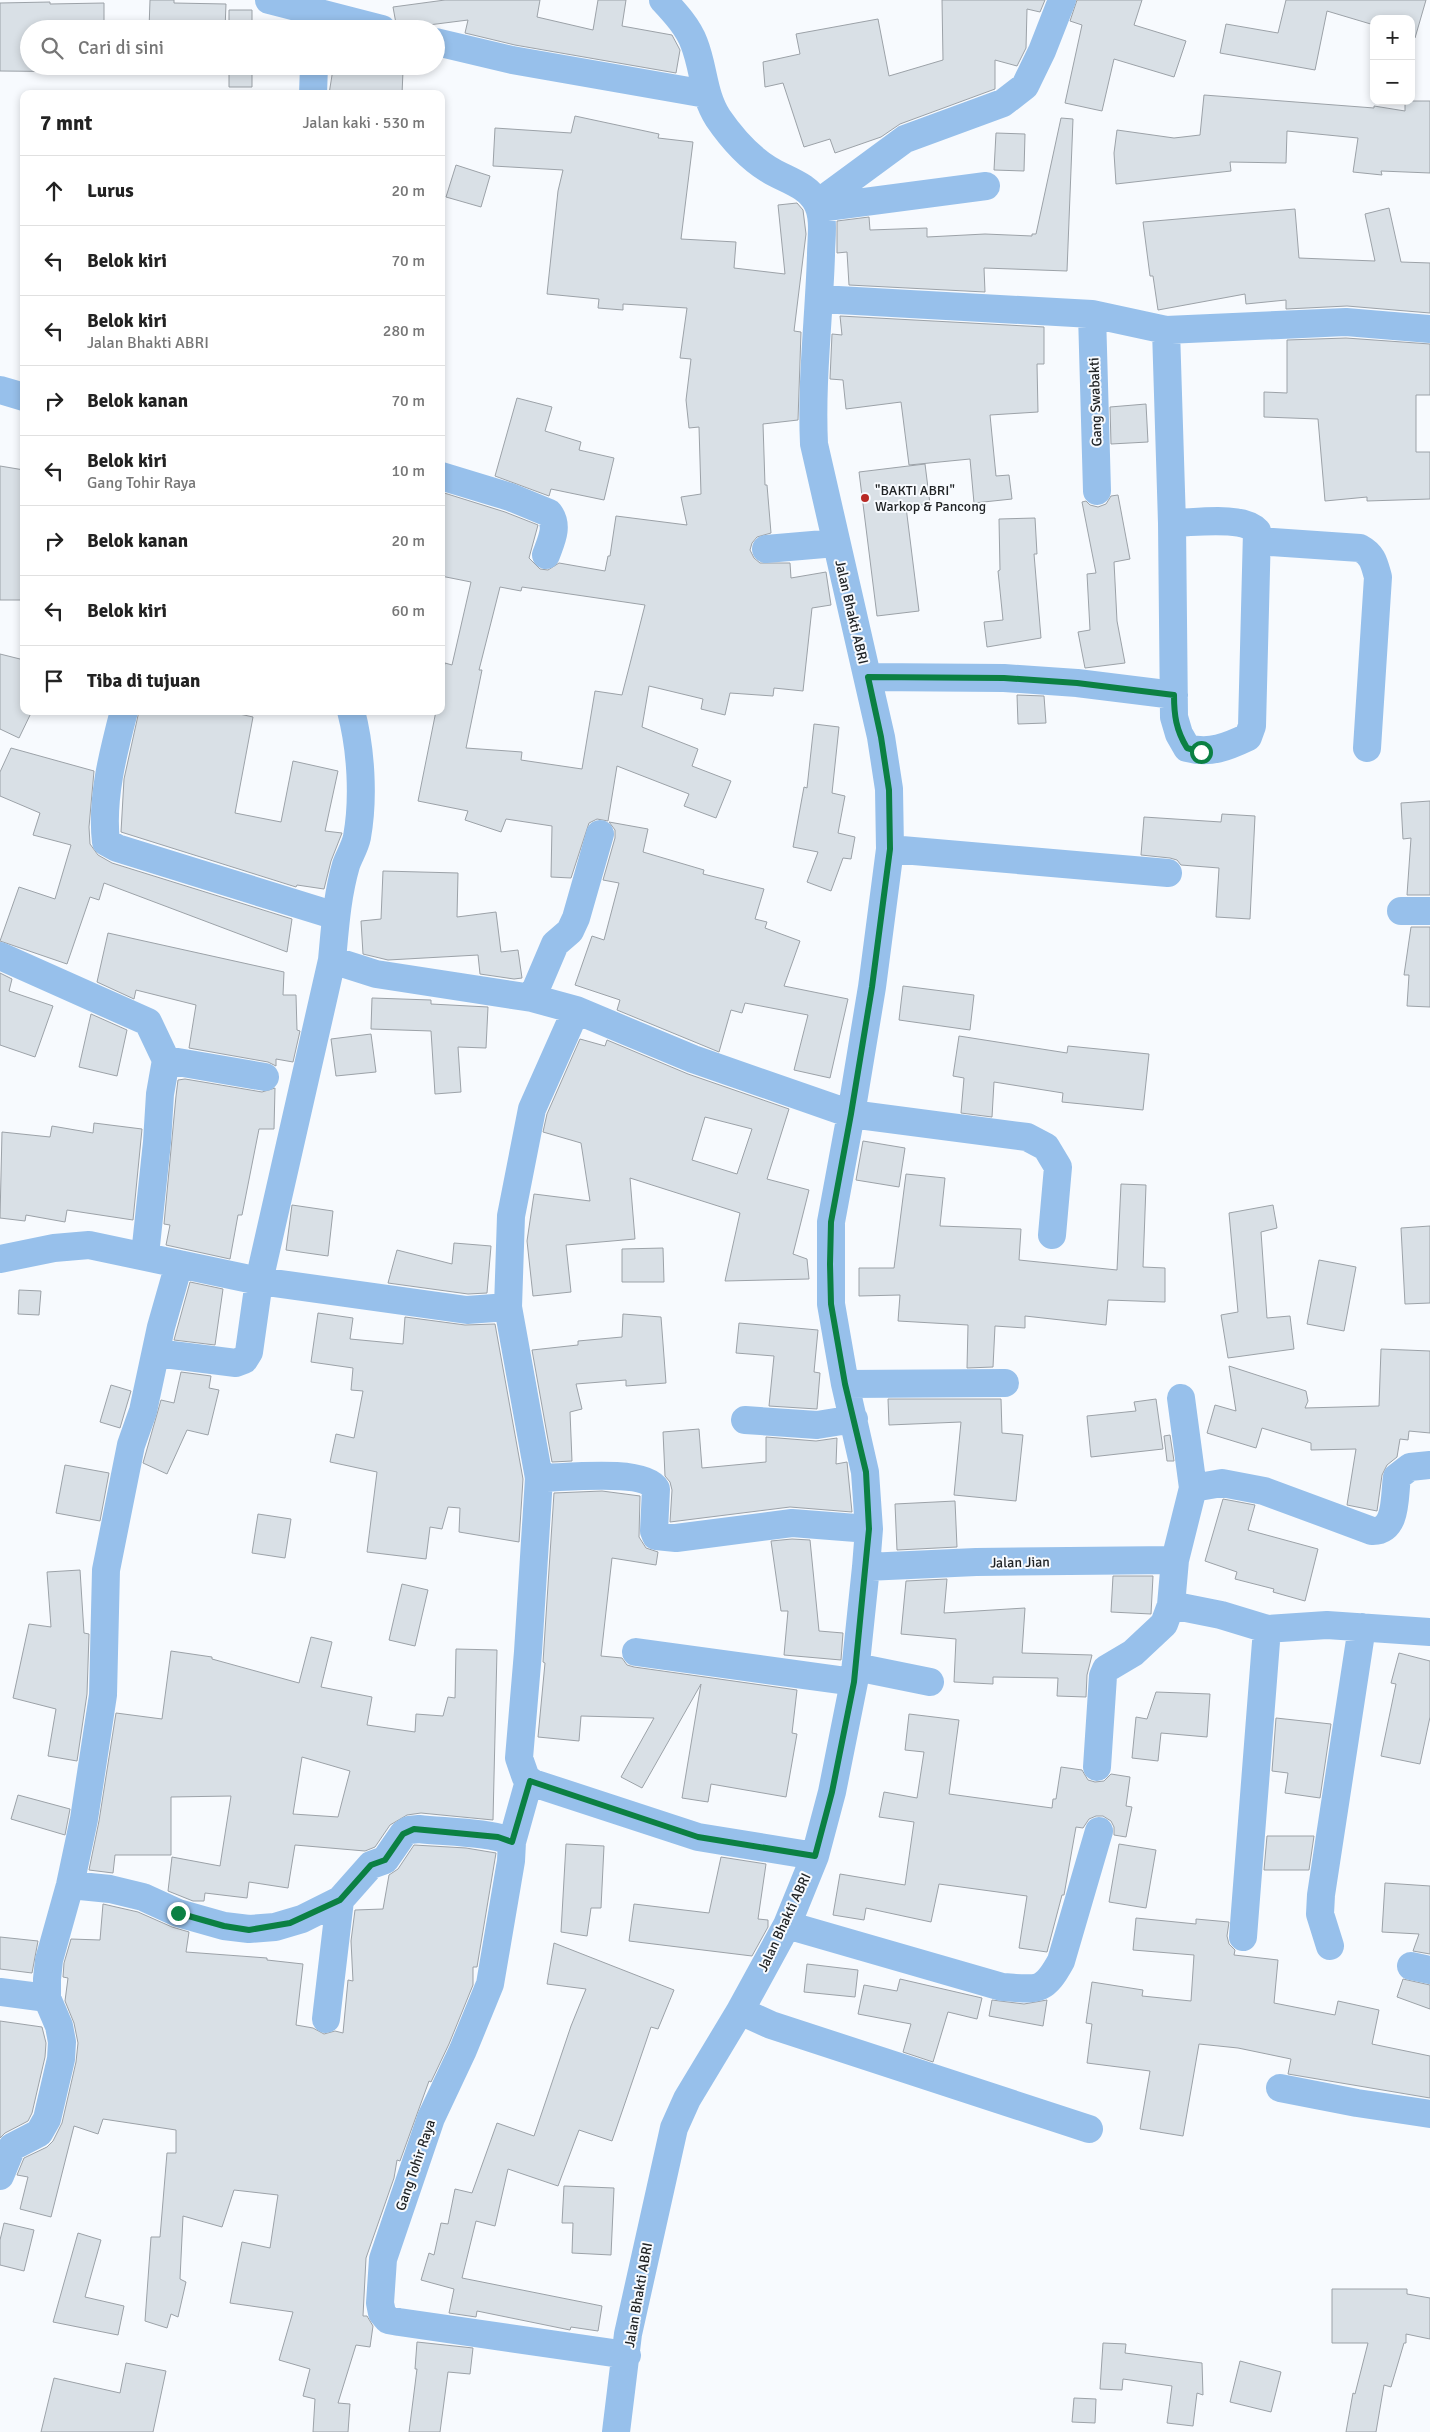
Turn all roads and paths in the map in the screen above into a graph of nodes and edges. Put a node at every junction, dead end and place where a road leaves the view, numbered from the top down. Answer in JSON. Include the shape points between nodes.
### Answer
{"nodes":[{"id":1,"x":269,"y":0,"type":"edge"},
{"id":2,"x":664,"y":0,"type":"edge"},
{"id":3,"x":1062,"y":0,"type":"edge"},
{"id":4,"x":315,"y":14,"type":"edge"},
{"id":5,"x":342,"y":20,"type":"edge"},
{"id":6,"x":445,"y":44,"type":"edge"},
{"id":7,"x":314,"y":75,"type":"edge"},
{"id":8,"x":313,"y":90,"type":"edge"},
{"id":9,"x":706,"y":94,"type":"junction"},
{"id":10,"x":986,"y":186,"type":"dead end"},
{"id":11,"x":818,"y":206,"type":"junction"},
{"id":12,"x":820,"y":299,"type":"junction"},
{"id":13,"x":1092,"y":314,"type":"junction"},
{"id":14,"x":1430,"y":329,"type":"edge"},
{"id":15,"x":1166,"y":330,"type":"junction"},
{"id":16,"x":0,"y":390,"type":"edge"},
{"id":17,"x":20,"y":396,"type":"edge"},
{"id":18,"x":445,"y":477,"type":"edge"},
{"id":19,"x":1097,"y":491,"type":"dead end"},
{"id":20,"x":1172,"y":523,"type":"junction"},
{"id":21,"x":1257,"y":541,"type":"junction"},
{"id":22,"x":836,"y":543,"type":"junction"},
{"id":23,"x":766,"y":548,"type":"dead end"},
{"id":24,"x":546,"y":555,"type":"dead end"},
{"id":25,"x":868,"y":677,"type":"junction"},
{"id":26,"x":1174,"y":695,"type":"junction"},
{"id":27,"x":123,"y":715,"type":"edge"},
{"id":28,"x":351,"y":715,"type":"edge"},
{"id":29,"x":1368,"y":748,"type":"dead end"},
{"id":30,"x":600,"y":834,"type":"dead end"},
{"id":31,"x":890,"y":849,"type":"junction"},
{"id":32,"x":1168,"y":873,"type":"dead end"},
{"id":33,"x":1401,"y":910,"type":"dead end"},
{"id":34,"x":1430,"y":911,"type":"edge"},
{"id":35,"x":336,"y":916,"type":"junction"},
{"id":36,"x":0,"y":956,"type":"edge"},
{"id":37,"x":332,"y":960,"type":"junction"},
{"id":38,"x":532,"y":998,"type":"junction"},
{"id":39,"x":576,"y":1010,"type":"junction"},
{"id":40,"x":166,"y":1060,"type":"junction"},
{"id":41,"x":266,"y":1077,"type":"dead end"},
{"id":42,"x":851,"y":1114,"type":"junction"},
{"id":43,"x":1052,"y":1235,"type":"dead end"},
{"id":44,"x":145,"y":1255,"type":"junction"},
{"id":45,"x":0,"y":1260,"type":"edge"},
{"id":46,"x":179,"y":1264,"type":"junction"},
{"id":47,"x":260,"y":1281,"type":"junction"},
{"id":48,"x":508,"y":1307,"type":"junction"},
{"id":49,"x":156,"y":1352,"type":"junction"},
{"id":50,"x":1005,"y":1383,"type":"dead end"},
{"id":51,"x":845,"y":1384,"type":"junction"},
{"id":52,"x":1181,"y":1398,"type":"dead end"},
{"id":53,"x":854,"y":1419,"type":"junction"},
{"id":54,"x":745,"y":1420,"type":"dead end"},
{"id":55,"x":1430,"y":1465,"type":"edge"},
{"id":56,"x":539,"y":1478,"type":"junction"},
{"id":57,"x":1193,"y":1488,"type":"junction"},
{"id":58,"x":869,"y":1529,"type":"junction"},
{"id":59,"x":1175,"y":1560,"type":"junction"},
{"id":60,"x":866,"y":1566,"type":"junction"},
{"id":61,"x":1171,"y":1605,"type":"junction"},
{"id":62,"x":1362,"y":1627,"type":"junction"},
{"id":63,"x":1268,"y":1629,"type":"junction"},
{"id":64,"x":1430,"y":1632,"type":"edge"},
{"id":65,"x":636,"y":1652,"type":"dead end"},
{"id":66,"x":855,"y":1675,"type":"junction"},
{"id":67,"x":930,"y":1682,"type":"dead end"},
{"id":68,"x":1097,"y":1768,"type":"dead end"},
{"id":69,"x":530,"y":1781,"type":"junction"},
{"id":70,"x":1099,"y":1831,"type":"dead end"},
{"id":71,"x":512,"y":1842,"type":"junction"},
{"id":72,"x":815,"y":1856,"type":"junction"},
{"id":73,"x":70,"y":1885,"type":"junction"},
{"id":74,"x":340,"y":1900,"type":"junction"},
{"id":75,"x":786,"y":1925,"type":"junction"},
{"id":76,"x":1243,"y":1937,"type":"dead end"},
{"id":77,"x":1330,"y":1946,"type":"dead end"},
{"id":78,"x":0,"y":1992,"type":"edge"},
{"id":79,"x":47,"y":1998,"type":"junction"},
{"id":80,"x":740,"y":2011,"type":"junction"},
{"id":81,"x":326,"y":2019,"type":"dead end"},
{"id":82,"x":1280,"y":2088,"type":"dead end"},
{"id":83,"x":1430,"y":2114,"type":"edge"},
{"id":84,"x":1089,"y":2129,"type":"dead end"},
{"id":85,"x":0,"y":2176,"type":"edge"},
{"id":86,"x":627,"y":2355,"type":"junction"},
{"id":87,"x":616,"y":2432,"type":"edge"}],
"edges":[{"from":1,"to":4,"type":"street"},
{"from":2,"to":9,"type":"street","via":[[694,42]]},
{"from":3,"to":11,"type":"street","via":[[1025,86],[1003,103],[905,139]]},
{"from":4,"to":5,"type":"street"},
{"from":6,"to":9,"type":"street","via":[[512,60]]},
{"from":7,"to":8,"type":"street"},
{"from":9,"to":11,"type":"street","via":[[739,145],[767,169],[808,190]]},
{"from":10,"to":11,"type":"street"},
{"from":11,"to":12,"type":"street","name":"Jalan Bhakti ABRI","via":[[821,218]]},
{"from":12,"to":13,"type":"street"},
{"from":12,"to":22,"type":"street","name":"Jalan Bhakti ABRI","via":[[812,416],[814,444]]},
{"from":13,"to":15,"type":"street"},
{"from":13,"to":19,"type":"street","name":"Gang Swabakti"},
{"from":14,"to":15,"type":"street","via":[[1346,322]]},
{"from":15,"to":20,"type":"street"},
{"from":16,"to":17,"type":"street"},
{"from":18,"to":24,"type":"street","via":[[549,513],[554,526]]},
{"from":20,"to":21,"type":"street","via":[[1251,524],[1257,531]]},
{"from":20,"to":26,"type":"street"},
{"from":21,"to":26,"type":"street","via":[[1252,726],[1248,737],[1223,749],[1201,752],[1187,748],[1174,717]]},
{"from":21,"to":29,"type":"street","via":[[1360,548],[1369,552],[1374,560],[1378,577]]},
{"from":22,"to":23,"type":"street"},
{"from":22,"to":25,"type":"street","name":"Jalan Bhakti ABRI"},
{"from":25,"to":26,"type":"street","via":[[1004,678]]},
{"from":25,"to":31,"type":"street","name":"Jalan Bhakti ABRI","via":[[889,790]]},
{"from":27,"to":35,"type":"street","via":[[113,752],[107,795],[106,842]]},
{"from":28,"to":35,"type":"street","via":[[359,760],[359,816]]},
{"from":30,"to":38,"type":"street","via":[[576,918],[570,931],[555,944]]},
{"from":31,"to":32,"type":"street"},
{"from":31,"to":42,"type":"street","name":"Jalan Bhakti ABRI"},
{"from":33,"to":34,"type":"street"},
{"from":35,"to":37,"type":"street"},
{"from":36,"to":40,"type":"street","via":[[148,1022]]},
{"from":37,"to":38,"type":"street","via":[[376,974]]},
{"from":37,"to":47,"type":"street"},
{"from":38,"to":39,"type":"street"},
{"from":39,"to":42,"type":"street","via":[[693,1059]]},
{"from":39,"to":48,"type":"street","via":[[532,1109],[511,1216]]},
{"from":40,"to":41,"type":"street"},
{"from":40,"to":44,"type":"street"},
{"from":42,"to":43,"type":"street","via":[[1027,1137],[1046,1146],[1058,1167]]},
{"from":42,"to":51,"type":"street","name":"Jalan Bhakti ABRI","via":[[830,1230],[831,1304]]},
{"from":44,"to":45,"type":"street","via":[[89,1245],[54,1248]]},
{"from":44,"to":46,"type":"street"},
{"from":46,"to":47,"type":"street"},
{"from":46,"to":49,"type":"street"},
{"from":47,"to":48,"type":"street","via":[[467,1310]]},
{"from":47,"to":49,"type":"street","via":[[249,1352],[244,1360],[224,1363]]},
{"from":48,"to":56,"type":"street"},
{"from":49,"to":73,"type":"street","via":[[143,1411],[131,1445],[106,1570],[103,1695]]},
{"from":50,"to":51,"type":"street"},
{"from":51,"to":53,"type":"street","name":"Jalan Bhakti ABRI"},
{"from":52,"to":57,"type":"street"},
{"from":53,"to":54,"type":"street","via":[[817,1425]]},
{"from":53,"to":58,"type":"street","name":"Jalan Bhakti ABRI","via":[[866,1472]]},
{"from":55,"to":57,"type":"street","via":[[1410,1467],[1397,1477],[1392,1518],[1388,1527],[1381,1531],[1372,1531],[1246,1487],[1222,1483]]},
{"from":56,"to":58,"type":"street","via":[[621,1476],[645,1480],[656,1489],[654,1531],[661,1538],[792,1523]]},
{"from":56,"to":69,"type":"street","via":[[519,1758],[522,1771]]},
{"from":57,"to":59,"type":"street"},
{"from":58,"to":60,"type":"street","name":"Jalan Bhakti ABRI"},
{"from":59,"to":60,"type":"street","name":"Jalan Jian"},
{"from":59,"to":61,"type":"street"},
{"from":60,"to":66,"type":"street","name":"Jalan Bhakti ABRI"},
{"from":61,"to":63,"type":"street"},
{"from":61,"to":68,"type":"street","via":[[1164,1624],[1133,1653],[1106,1670],[1103,1676]]},
{"from":62,"to":63,"type":"street","via":[[1327,1625]]},
{"from":62,"to":64,"type":"street"},
{"from":62,"to":77,"type":"street","via":[[1321,1896],[1320,1914]]},
{"from":63,"to":76,"type":"street"},
{"from":65,"to":66,"type":"street"},
{"from":66,"to":67,"type":"street"},
{"from":66,"to":72,"type":"street","name":"Jalan Bhakti ABRI","via":[[832,1792]]},
{"from":69,"to":71,"type":"street","name":"Gang Tohir Raya"},
{"from":69,"to":72,"type":"street","via":[[698,1837]]},
{"from":70,"to":75,"type":"street","via":[[1060,1961],[1050,1981],[1036,1989],[1002,1987]]},
{"from":71,"to":74,"type":"street","via":[[488,1836],[409,1830],[385,1860],[371,1865]]},
{"from":71,"to":86,"type":"street","name":"Gang Tohir Raya","via":[[512,1861],[490,1984],[431,2118],[411,2173],[383,2259],[382,2313],[388,2320],[399,2322]]},
{"from":72,"to":75,"type":"street","name":"Jalan Bhakti ABRI"},
{"from":73,"to":74,"type":"street","via":[[126,1893],[178,1913],[249,1930],[290,1923]]},
{"from":73,"to":79,"type":"street","via":[[49,1960]]},
{"from":74,"to":81,"type":"street"},
{"from":75,"to":80,"type":"street","name":"Jalan Bhakti ABRI"},
{"from":78,"to":79,"type":"street"},
{"from":79,"to":85,"type":"street","via":[[62,2042],[47,2119],[39,2133],[12,2147]]},
{"from":80,"to":84,"type":"street","via":[[771,2026]]},
{"from":80,"to":86,"type":"street","name":"Jalan Bhakti ABRI","via":[[687,2099],[674,2128],[628,2334]]},
{"from":82,"to":83,"type":"street"},
{"from":86,"to":87,"type":"street","name":"Jalan Bhakti ABRI"}]}
